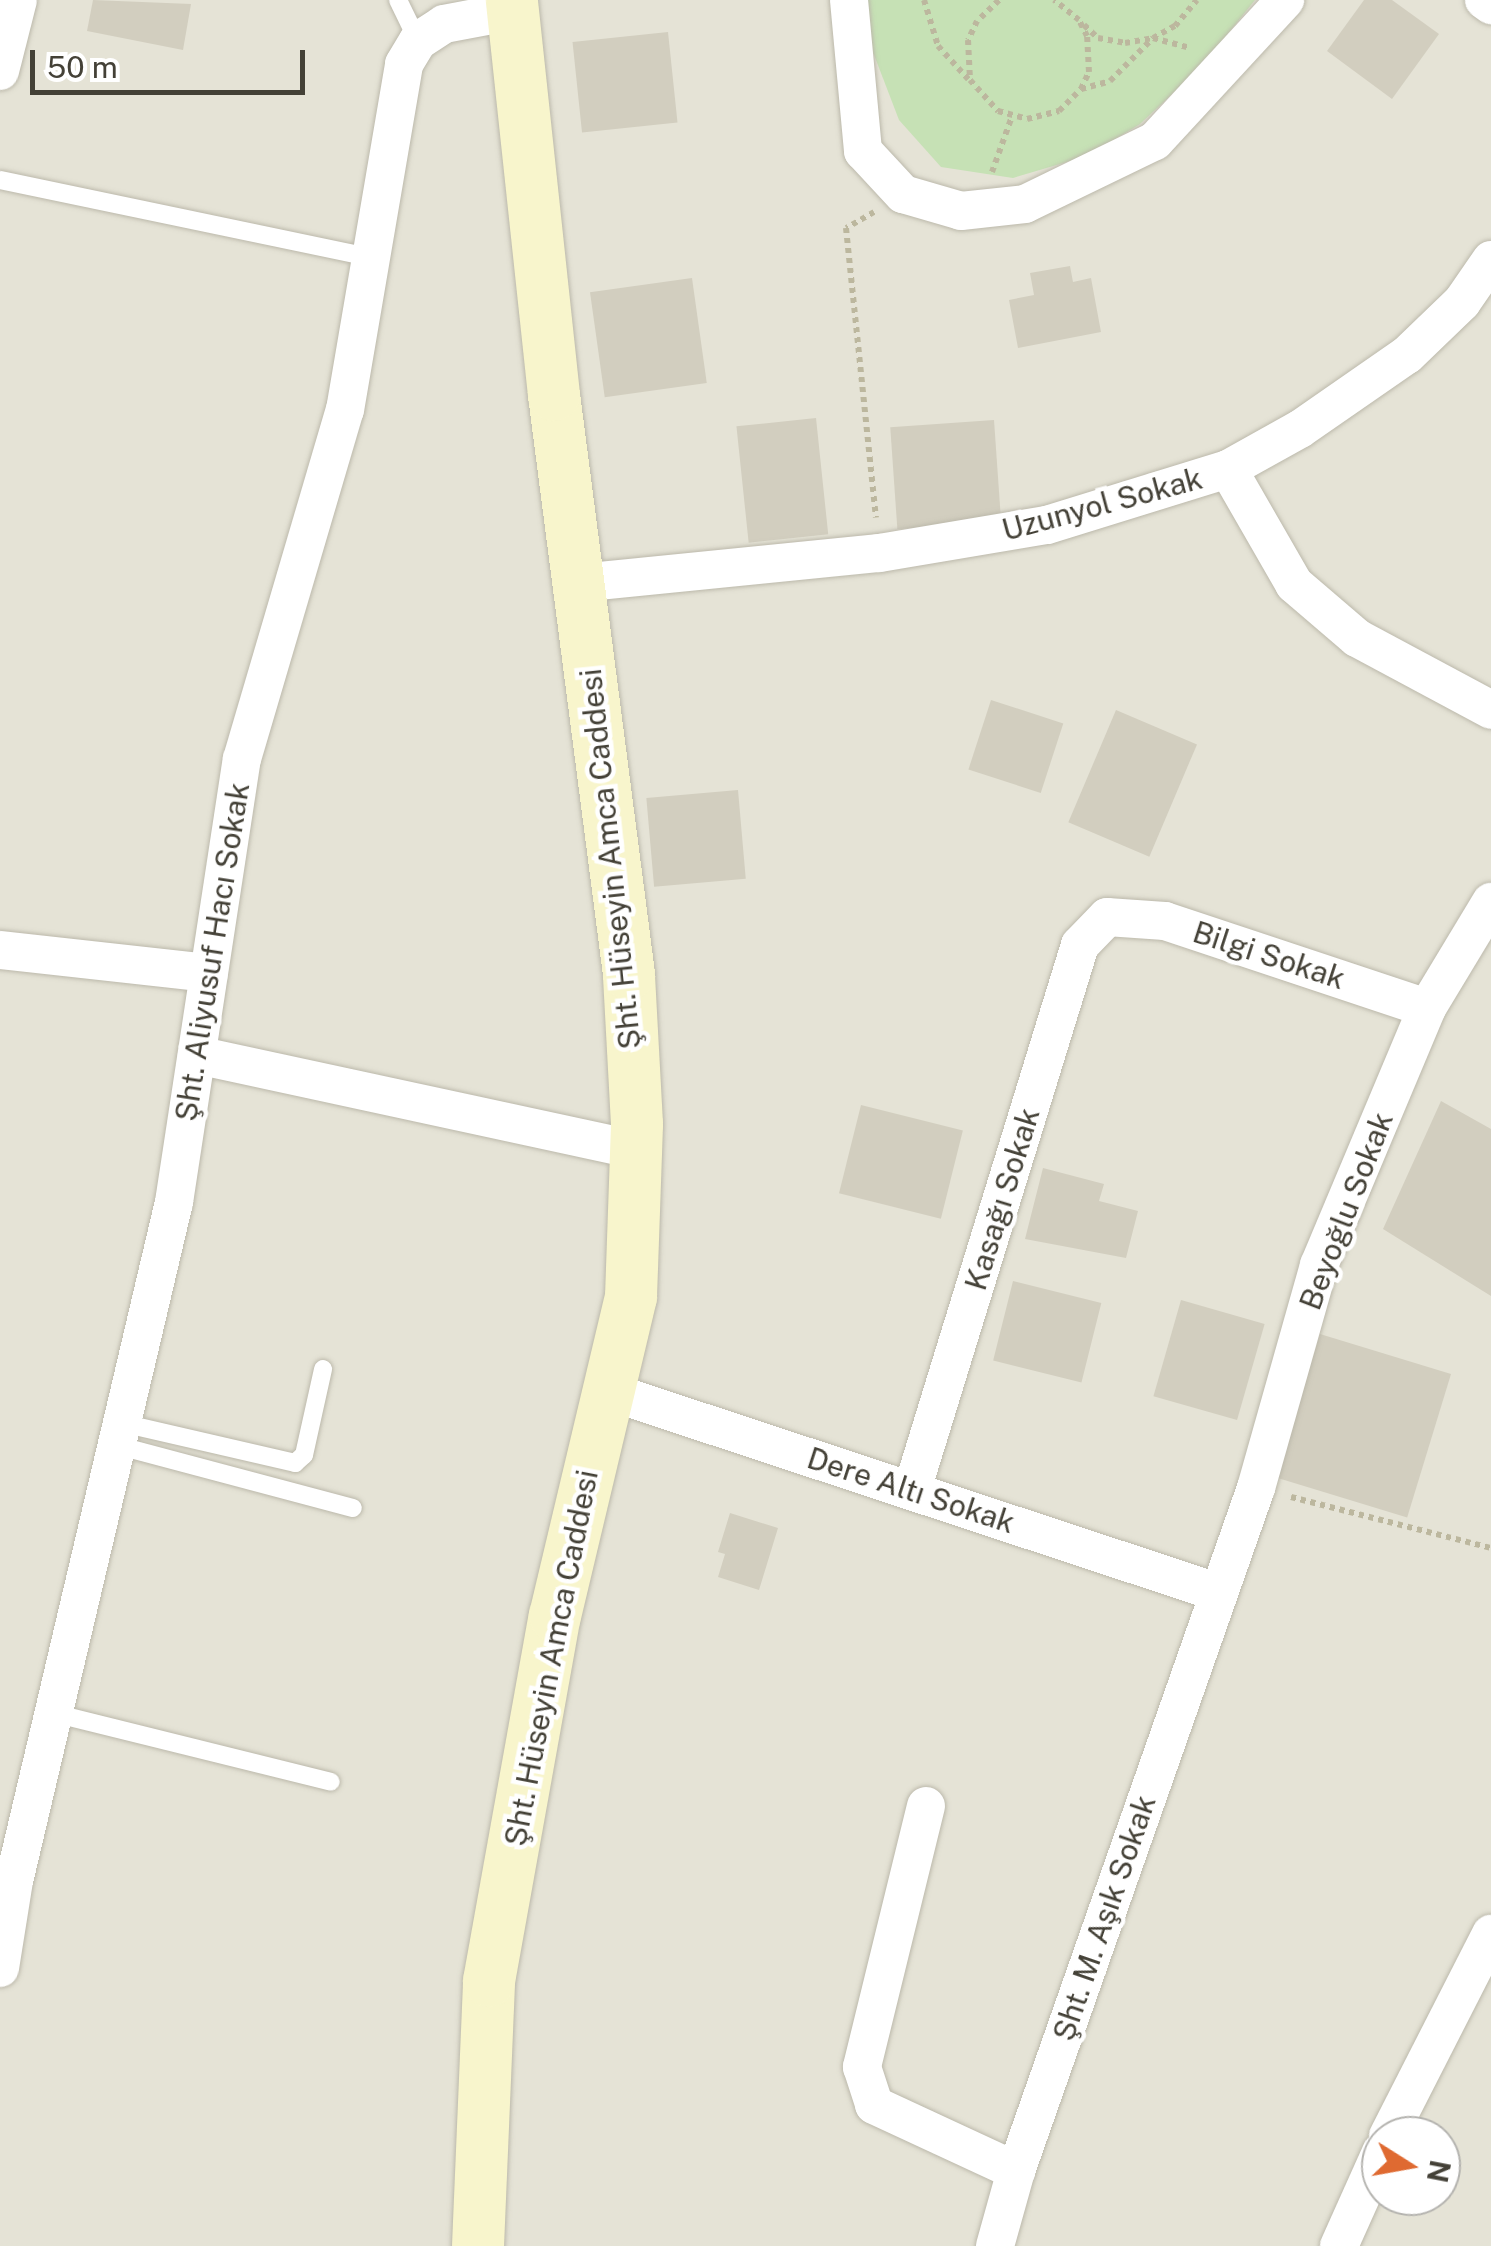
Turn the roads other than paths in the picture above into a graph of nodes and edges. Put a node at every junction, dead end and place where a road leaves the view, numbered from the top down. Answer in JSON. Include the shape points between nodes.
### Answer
{"nodes":[{"id":1,"x":18,"y":0,"type":"edge"},
{"id":2,"x":398,"y":0,"type":"edge"},
{"id":3,"x":848,"y":0,"type":"edge"},
{"id":4,"x":1285,"y":0,"type":"edge"},
{"id":5,"x":1484,"y":0,"type":"edge"},
{"id":6,"x":1491,"y":5,"type":"edge"},
{"id":7,"x":513,"y":6,"type":"edge"},
{"id":8,"x":418,"y":41,"type":"junction"},
{"id":9,"x":0,"y":65,"type":"edge"},
{"id":10,"x":0,"y":180,"type":"edge"},
{"id":11,"x":373,"y":258,"type":"junction"},
{"id":12,"x":1491,"y":260,"type":"edge"},
{"id":13,"x":1476,"y":311,"type":"edge"},
{"id":14,"x":1228,"y":469,"type":"junction"},
{"id":15,"x":579,"y":584,"type":"junction"},
{"id":16,"x":1491,"y":710,"type":"edge"},
{"id":17,"x":1491,"y":902,"type":"edge"},
{"id":18,"x":1107,"y":917,"type":"joint"},
{"id":19,"x":0,"y":950,"type":"edge"},
{"id":20,"x":209,"y":973,"type":"junction"},
{"id":21,"x":1427,"y":1008,"type":"junction"},
{"id":22,"x":197,"y":1055,"type":"junction"},
{"id":23,"x":636,"y":1150,"type":"junction"},
{"id":24,"x":323,"y":1369,"type":"dead end"},
{"id":25,"x":605,"y":1390,"type":"junction"},
{"id":26,"x":119,"y":1434,"type":"junction"},
{"id":27,"x":912,"y":1490,"type":"junction"},
{"id":28,"x":353,"y":1508,"type":"dead end"},
{"id":29,"x":1216,"y":1592,"type":"junction"},
{"id":30,"x":53,"y":1713,"type":"junction"},
{"id":31,"x":331,"y":1782,"type":"dead end"},
{"id":32,"x":926,"y":1806,"type":"dead end"},
{"id":33,"x":7,"y":1879,"type":"edge"},
{"id":34,"x":1491,"y":1934,"type":"edge"},
{"id":35,"x":0,"y":1968,"type":"edge"},
{"id":36,"x":1398,"y":2116,"type":"edge"},
{"id":37,"x":1016,"y":2171,"type":"junction"},
{"id":38,"x":1361,"y":2198,"type":"edge"},
{"id":39,"x":478,"y":2246,"type":"edge"},
{"id":40,"x":995,"y":2246,"type":"edge"},
{"id":41,"x":1340,"y":2246,"type":"edge"}],
"edges":[{"from":1,"to":9,"type":"street"},
{"from":2,"to":8,"type":"lane"},
{"from":3,"to":4,"type":"street","via":[[863,151],[903,194],[962,211],[1025,204],[1155,141]]},
{"from":5,"to":6,"type":"street"},
{"from":7,"to":8,"type":"street","via":[[444,24]]},
{"from":7,"to":15,"type":"street","name":"Şht. Hüseyin Amca Caddesi"},
{"from":8,"to":11,"type":"street","name":"Şht. Aliyusuf Hacı Sokak","via":[[404,64]]},
{"from":10,"to":11,"type":"lane"},
{"from":11,"to":20,"type":"street","name":"Şht. Aliyusuf Hacı Sokak","via":[[345,410],[242,759]]},
{"from":12,"to":13,"type":"street","name":"Uzunyol Sokak"},
{"from":13,"to":14,"type":"street","name":"Uzunyol Sokak"},
{"from":14,"to":15,"type":"street","name":"Uzunyol Sokak","via":[[1047,525],[880,552]]},
{"from":14,"to":16,"type":"street","via":[[1294,584],[1357,638]]},
{"from":15,"to":23,"type":"street","name":"Şht. Hüseyin Amca Caddesi","via":[[629,974]]},
{"from":17,"to":21,"type":"street","name":"Beyoğlu Sokak"},
{"from":18,"to":21,"type":"street","name":"Bilgi Sokak","via":[[1165,921]]},
{"from":18,"to":27,"type":"street","name":"Kasağı Sokak","via":[[1080,945]]},
{"from":19,"to":20,"type":"street"},
{"from":20,"to":22,"type":"street","name":"Şht. Aliyusuf Hacı Sokak"},
{"from":21,"to":29,"type":"street","name":"Beyoğlu Sokak","via":[[1319,1265],[1256,1488]]},
{"from":22,"to":23,"type":"street"},
{"from":22,"to":26,"type":"street","name":"Şht. Aliyusuf Hacı Sokak","via":[[174,1202]]},
{"from":23,"to":25,"type":"street","name":"Şht. Hüseyin Amca Caddesi","via":[[631,1297]]},
{"from":24,"to":26,"type":"lane","via":[[304,1455],[295,1462]]},
{"from":25,"to":27,"type":"street","name":"Dere Altı Sokak"},
{"from":25,"to":39,"type":"street","name":"Şht. Hüseyin Amca Caddesi","via":[[555,1616],[488,1982]]},
{"from":26,"to":28,"type":"lane"},
{"from":26,"to":30,"type":"street","name":"Şht. Aliyusuf Hacı Sokak"},
{"from":27,"to":29,"type":"street","name":"Dere Altı Sokak"},
{"from":29,"to":37,"type":"street","name":"Şht. M. Aşık Sokak"},
{"from":30,"to":31,"type":"lane"},
{"from":30,"to":33,"type":"street","name":"Şht. Aliyusuf Hacı Sokak"},
{"from":32,"to":37,"type":"street","via":[[862,2067],[874,2105]]},
{"from":33,"to":35,"type":"street","name":"Şht. Aliyusuf Hacı Sokak"},
{"from":34,"to":36,"type":"street"},
{"from":37,"to":40,"type":"street","name":"Şht. M. Aşık Sokak"},
{"from":38,"to":41,"type":"street"}]}
